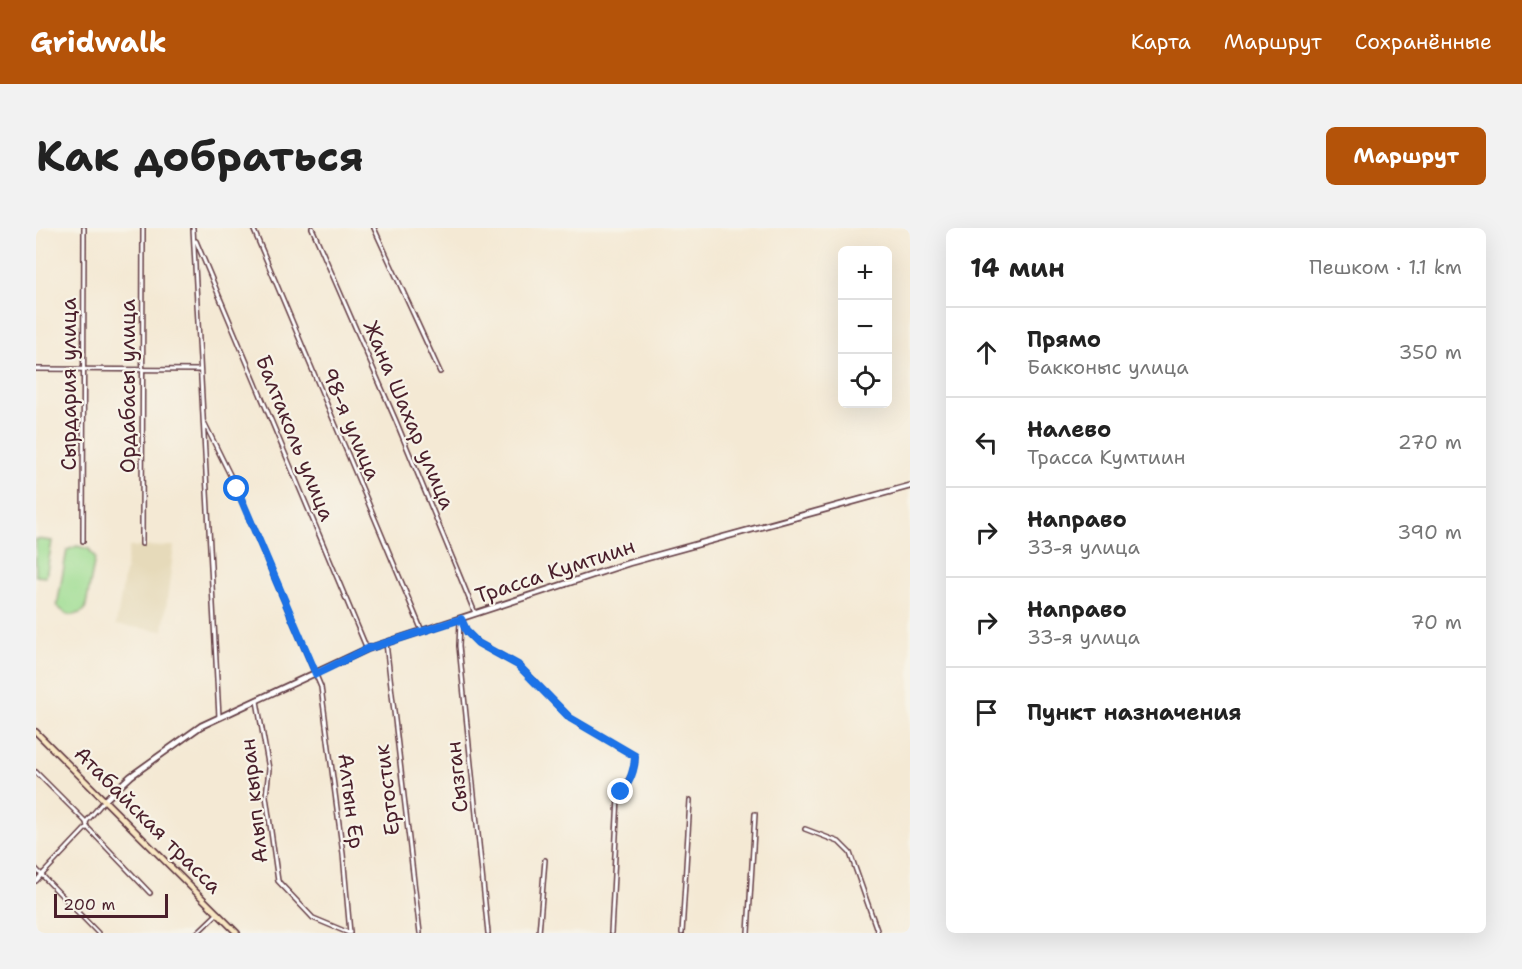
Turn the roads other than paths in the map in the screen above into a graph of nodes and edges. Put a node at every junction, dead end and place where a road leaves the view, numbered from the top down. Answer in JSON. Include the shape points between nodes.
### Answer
{"nodes":[{"id":1,"x":84,"y":228,"type":"edge"},
{"id":2,"x":143,"y":228,"type":"edge"},
{"id":3,"x":193,"y":228,"type":"edge"},
{"id":4,"x":253,"y":228,"type":"edge"},
{"id":5,"x":312,"y":228,"type":"edge"},
{"id":6,"x":374,"y":228,"type":"edge"},
{"id":7,"x":195,"y":239,"type":"junction"},
{"id":8,"x":36,"y":369,"type":"edge"},
{"id":9,"x":84,"y":370,"type":"junction"},
{"id":10,"x":144,"y":370,"type":"junction"},
{"id":11,"x":200,"y":370,"type":"junction"},
{"id":12,"x":440,"y":372,"type":"dead end"},
{"id":13,"x":204,"y":422,"type":"junction"},
{"id":14,"x":910,"y":486,"type":"edge"},
{"id":15,"x":83,"y":541,"type":"dead end"},
{"id":16,"x":142,"y":544,"type":"dead end"},
{"id":17,"x":476,"y":615,"type":"junction"},
{"id":18,"x":461,"y":619,"type":"junction"},
{"id":19,"x":422,"y":631,"type":"junction"},
{"id":20,"x":386,"y":642,"type":"junction"},
{"id":21,"x":367,"y":649,"type":"junction"},
{"id":22,"x":316,"y":674,"type":"junction"},
{"id":23,"x":256,"y":699,"type":"junction"},
{"id":24,"x":219,"y":717,"type":"junction"},
{"id":25,"x":36,"y":732,"type":"edge"},
{"id":26,"x":36,"y":772,"type":"edge"},
{"id":27,"x":105,"y":800,"type":"junction"},
{"id":28,"x":690,"y":800,"type":"dead end"},
{"id":29,"x":755,"y":814,"type":"dead end"},
{"id":30,"x":86,"y":822,"type":"junction"},
{"id":31,"x":87,"y":828,"type":"junction"},
{"id":32,"x":805,"y":829,"type":"dead end"},
{"id":33,"x":545,"y":860,"type":"dead end"},
{"id":34,"x":36,"y":869,"type":"edge"},
{"id":35,"x":40,"y":874,"type":"junction"},
{"id":36,"x":36,"y":881,"type":"edge"},
{"id":37,"x":150,"y":893,"type":"dead end"},
{"id":38,"x":218,"y":913,"type":"junction"},
{"id":39,"x":92,"y":928,"type":"junction"},
{"id":40,"x":92,"y":933,"type":"edge"},
{"id":41,"x":98,"y":933,"type":"edge"},
{"id":42,"x":197,"y":933,"type":"edge"},
{"id":43,"x":237,"y":933,"type":"edge"},
{"id":44,"x":350,"y":933,"type":"edge"},
{"id":45,"x":420,"y":933,"type":"edge"},
{"id":46,"x":488,"y":933,"type":"edge"},
{"id":47,"x":539,"y":933,"type":"edge"},
{"id":48,"x":611,"y":933,"type":"edge"},
{"id":49,"x":682,"y":933,"type":"edge"},
{"id":50,"x":748,"y":933,"type":"edge"},
{"id":51,"x":878,"y":933,"type":"edge"}],
"edges":[{"from":1,"to":9,"type":"street","name":"Сырдария улица"},
{"from":2,"to":10,"type":"street","name":"Ордабасы улица"},
{"from":3,"to":7,"type":"street"},
{"from":4,"to":19,"type":"street","name":"98-я улица"},
{"from":5,"to":17,"type":"street","name":"Жана Шахар улица"},
{"from":6,"to":12,"type":"street"},
{"from":7,"to":11,"type":"street"},
{"from":7,"to":21,"type":"street","name":"Балтаколь улица"},
{"from":8,"to":9,"type":"street"},
{"from":9,"to":10,"type":"street"},
{"from":9,"to":15,"type":"street","name":"Сырдария улица"},
{"from":10,"to":11,"type":"street"},
{"from":10,"to":16,"type":"street","name":"Ордабасы улица"},
{"from":11,"to":13,"type":"street"},
{"from":13,"to":22,"type":"street","name":"Алтын Ер"},
{"from":13,"to":24,"type":"street"},
{"from":14,"to":17,"type":"street","name":"Трасса Кумтиин","via":[[651,556]]},
{"from":17,"to":18,"type":"street","name":"Трасса Кумтиин"},
{"from":18,"to":19,"type":"street","name":"Трасса Кумтиин"},
{"from":18,"to":46,"type":"street","name":"Сызган","via":[[459,646]]},
{"from":18,"to":48,"type":"street","via":[[478,643],[518,665],[570,718],[635,756],[627,787],[618,797]]},
{"from":19,"to":20,"type":"street","name":"Трасса Кумтиин"},
{"from":20,"to":21,"type":"street","name":"Трасса Кумтиин"},
{"from":20,"to":45,"type":"street","name":"Ертостик"},
{"from":21,"to":22,"type":"street","name":"Трасса Кумтиин"},
{"from":22,"to":23,"type":"street","name":"Трасса Кумтиин"},
{"from":22,"to":44,"type":"street","name":"Алтын Ер","via":[[321,687],[343,854]]},
{"from":23,"to":24,"type":"street","name":"Трасса Кумтиин"},
{"from":23,"to":44,"type":"street","name":"Алып кыран","via":[[269,770],[266,796],[278,881],[313,918]]},
{"from":24,"to":27,"type":"street","name":"Трасса Кумтиин","via":[[184,737]]},
{"from":25,"to":27,"type":"main road","name":"Атабайская трасса"},
{"from":26,"to":30,"type":"street"},
{"from":27,"to":30,"type":"street"},
{"from":27,"to":38,"type":"main road","name":"Атабайская трасса"},
{"from":28,"to":49,"type":"street"},
{"from":29,"to":50,"type":"street"},
{"from":30,"to":31,"type":"street"},
{"from":31,"to":35,"type":"street"},
{"from":31,"to":37,"type":"street"},
{"from":32,"to":51,"type":"street","via":[[839,842],[850,853]]},
{"from":33,"to":47,"type":"street"},
{"from":34,"to":35,"type":"street"},
{"from":35,"to":36,"type":"street"},
{"from":35,"to":39,"type":"street"},
{"from":38,"to":42,"type":"street"},
{"from":38,"to":43,"type":"main road","name":"Атабайская трасса"},
{"from":39,"to":40,"type":"street"},
{"from":39,"to":41,"type":"street"}]}
